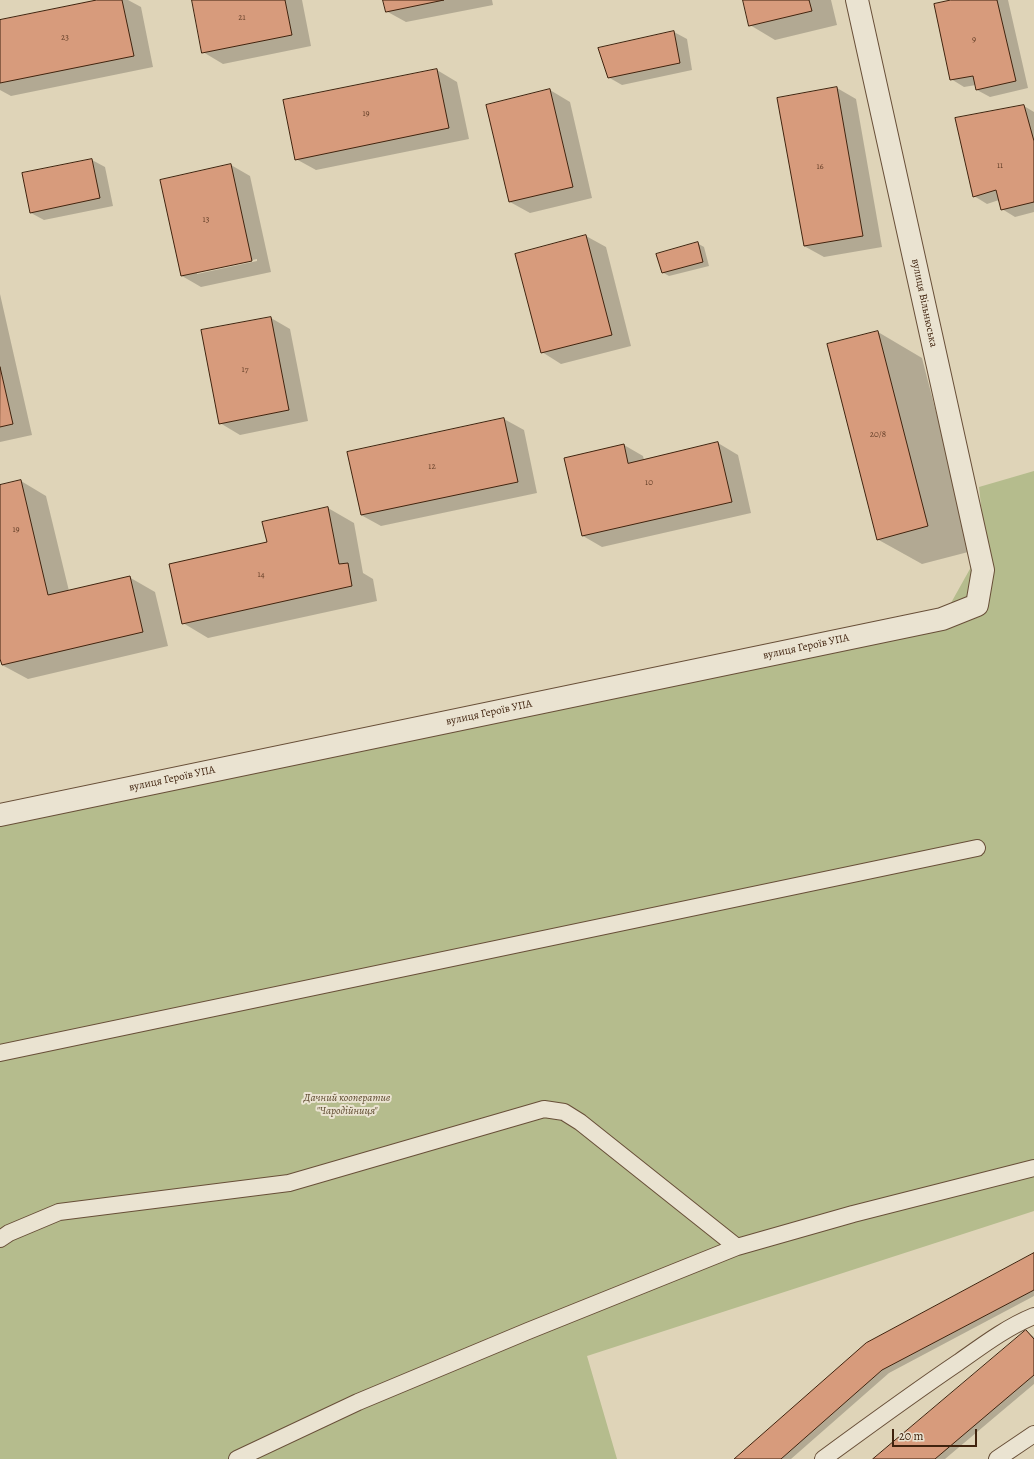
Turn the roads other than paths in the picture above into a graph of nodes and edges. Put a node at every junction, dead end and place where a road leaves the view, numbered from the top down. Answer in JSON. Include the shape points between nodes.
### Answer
{"nodes":[{"id":1,"x":857,"y":0,"type":"edge"},
{"id":2,"x":977,"y":605,"type":"joint"},
{"id":3,"x":0,"y":815,"type":"edge"},
{"id":4,"x":977,"y":848,"type":"dead end"},
{"id":5,"x":0,"y":1053,"type":"edge"},
{"id":6,"x":1034,"y":1168,"type":"edge"},
{"id":7,"x":0,"y":1239,"type":"edge"},
{"id":8,"x":738,"y":1247,"type":"junction"},
{"id":9,"x":1034,"y":1316,"type":"edge"},
{"id":10,"x":1034,"y":1434,"type":"edge"},
{"id":11,"x":237,"y":1459,"type":"edge"},
{"id":12,"x":823,"y":1459,"type":"edge"},
{"id":13,"x":997,"y":1459,"type":"edge"}],
"edges":[{"from":1,"to":2,"type":"street","name":"вулиця Вільнюська","via":[[983,570]]},
{"from":2,"to":3,"type":"street","name":"вулиця Героїв УПА","via":[[942,619]]},
{"from":4,"to":5,"type":"lane"},
{"from":6,"to":8,"type":"lane","via":[[853,1214]]},
{"from":7,"to":8,"type":"lane","via":[[59,1212],[289,1183],[544,1109],[564,1112],[580,1122]]},
{"from":8,"to":11,"type":"lane","via":[[366,1399]]},
{"from":9,"to":12,"type":"lane","via":[[995,1337]]},
{"from":10,"to":13,"type":"lane"}]}
